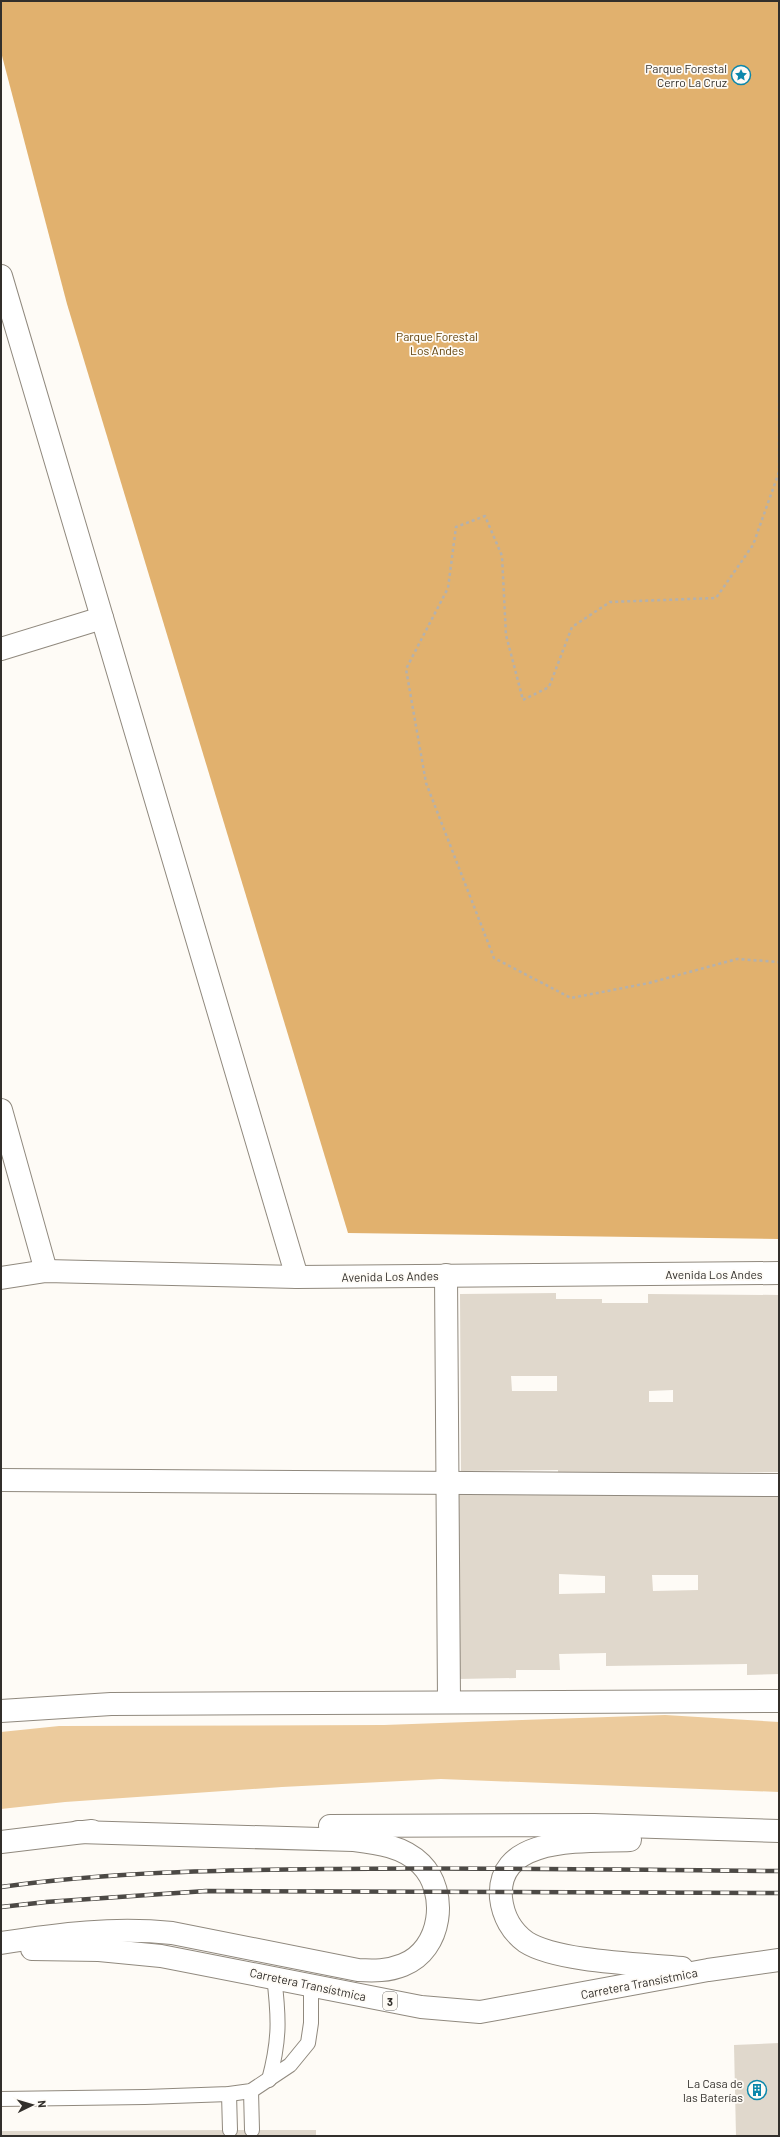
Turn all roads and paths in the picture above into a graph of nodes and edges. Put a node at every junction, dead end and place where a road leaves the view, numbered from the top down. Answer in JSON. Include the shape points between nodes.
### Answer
{"nodes":[{"id":1,"x":1,"y":276,"type":"edge"},
{"id":2,"x":779,"y":394,"type":"edge"},
{"id":3,"x":779,"y":468,"type":"edge"},
{"id":4,"x":779,"y":472,"type":"edge"},
{"id":5,"x":102,"y":618,"type":"junction"},
{"id":6,"x":1,"y":650,"type":"edge"},
{"id":7,"x":779,"y":962,"type":"edge"},
{"id":8,"x":1,"y":1110,"type":"edge"},
{"id":9,"x":46,"y":1271,"type":"junction"},
{"id":10,"x":779,"y":1273,"type":"edge"},
{"id":11,"x":446,"y":1275,"type":"junction"},
{"id":12,"x":297,"y":1277,"type":"junction"},
{"id":13,"x":1,"y":1278,"type":"edge"},
{"id":14,"x":1,"y":1480,"type":"edge"},
{"id":15,"x":446,"y":1483,"type":"junction"},
{"id":16,"x":779,"y":1485,"type":"edge"},
{"id":17,"x":448,"y":1701,"type":"junction"},
{"id":18,"x":779,"y":1701,"type":"edge"},
{"id":19,"x":1,"y":1711,"type":"edge"},
{"id":20,"x":779,"y":1831,"type":"edge"},
{"id":21,"x":78,"y":1832,"type":"junction"},
{"id":22,"x":779,"y":1835,"type":"edge"},
{"id":23,"x":1,"y":1842,"type":"edge"},
{"id":24,"x":1,"y":1943,"type":"edge"},
{"id":25,"x":1,"y":1950,"type":"edge"},
{"id":26,"x":779,"y":1960,"type":"edge"},
{"id":27,"x":708,"y":1970,"type":"junction"},
{"id":28,"x":274,"y":1976,"type":"junction"},
{"id":29,"x":311,"y":1984,"type":"junction"},
{"id":30,"x":269,"y":2080,"type":"junction"},
{"id":31,"x":251,"y":2091,"type":"junction"},
{"id":32,"x":229,"y":2094,"type":"junction"},
{"id":33,"x":1,"y":2099,"type":"edge"},
{"id":34,"x":230,"y":2130,"type":"dead end"},
{"id":35,"x":252,"y":2130,"type":"dead end"}],
"edges":[{"from":1,"to":5,"type":"street"},
{"from":2,"to":3,"type":"path"},
{"from":4,"to":7,"type":"path","via":[[752,545],[716,598],[610,602],[572,627],[549,687],[523,700],[506,635],[502,556],[485,516],[456,527],[448,588],[406,669],[426,783],[494,958],[571,998],[649,983],[737,959]]},
{"from":5,"to":6,"type":"street"},
{"from":5,"to":12,"type":"street"},
{"from":8,"to":9,"type":"street"},
{"from":9,"to":12,"type":"street","name":"Avenida Los Andes"},
{"from":9,"to":13,"type":"street","name":"Avenida Los Andes"},
{"from":10,"to":11,"type":"street","name":"Avenida Los Andes"},
{"from":11,"to":12,"type":"street","name":"Avenida Los Andes"},
{"from":11,"to":15,"type":"street"},
{"from":14,"to":15,"type":"street"},
{"from":15,"to":16,"type":"street"},
{"from":15,"to":17,"type":"street"},
{"from":17,"to":18,"type":"street"},
{"from":17,"to":19,"type":"street","via":[[111,1704]]},
{"from":20,"to":21,"type":"street","via":[[594,1826],[286,1826]]},
{"from":21,"to":23,"type":"street"},
{"from":21,"to":24,"type":"street","via":[[353,1840],[392,1847],[415,1860],[430,1876],[436,1888],[437,1922],[432,1938],[421,1953],[405,1965],[377,1972],[172,1932],[68,1932]]},
{"from":22,"to":27,"type":"street","via":[[559,1843],[520,1856],[505,1872],[502,1907],[510,1925],[527,1942],[562,1954]]},
{"from":25,"to":28,"type":"street","name":"Carretera Transístmica","number":"3","via":[[99,1950],[153,1955]]},
{"from":26,"to":27,"type":"street","name":"Carretera Transístmica","number":"3"},
{"from":27,"to":29,"type":"street","name":"Carretera Transístmica","number":"3","via":[[480,2012],[421,2007]]},
{"from":28,"to":29,"type":"street","name":"Carretera Transístmica","number":"3"},
{"from":28,"to":30,"type":"lane","via":[[278,2032],[276,2054]]},
{"from":29,"to":30,"type":"lane","via":[[308,2043],[290,2065]]},
{"from":30,"to":31,"type":"lane"},
{"from":31,"to":32,"type":"lane"},
{"from":31,"to":35,"type":"lane"},
{"from":32,"to":33,"type":"lane"},
{"from":32,"to":34,"type":"lane"}]}
